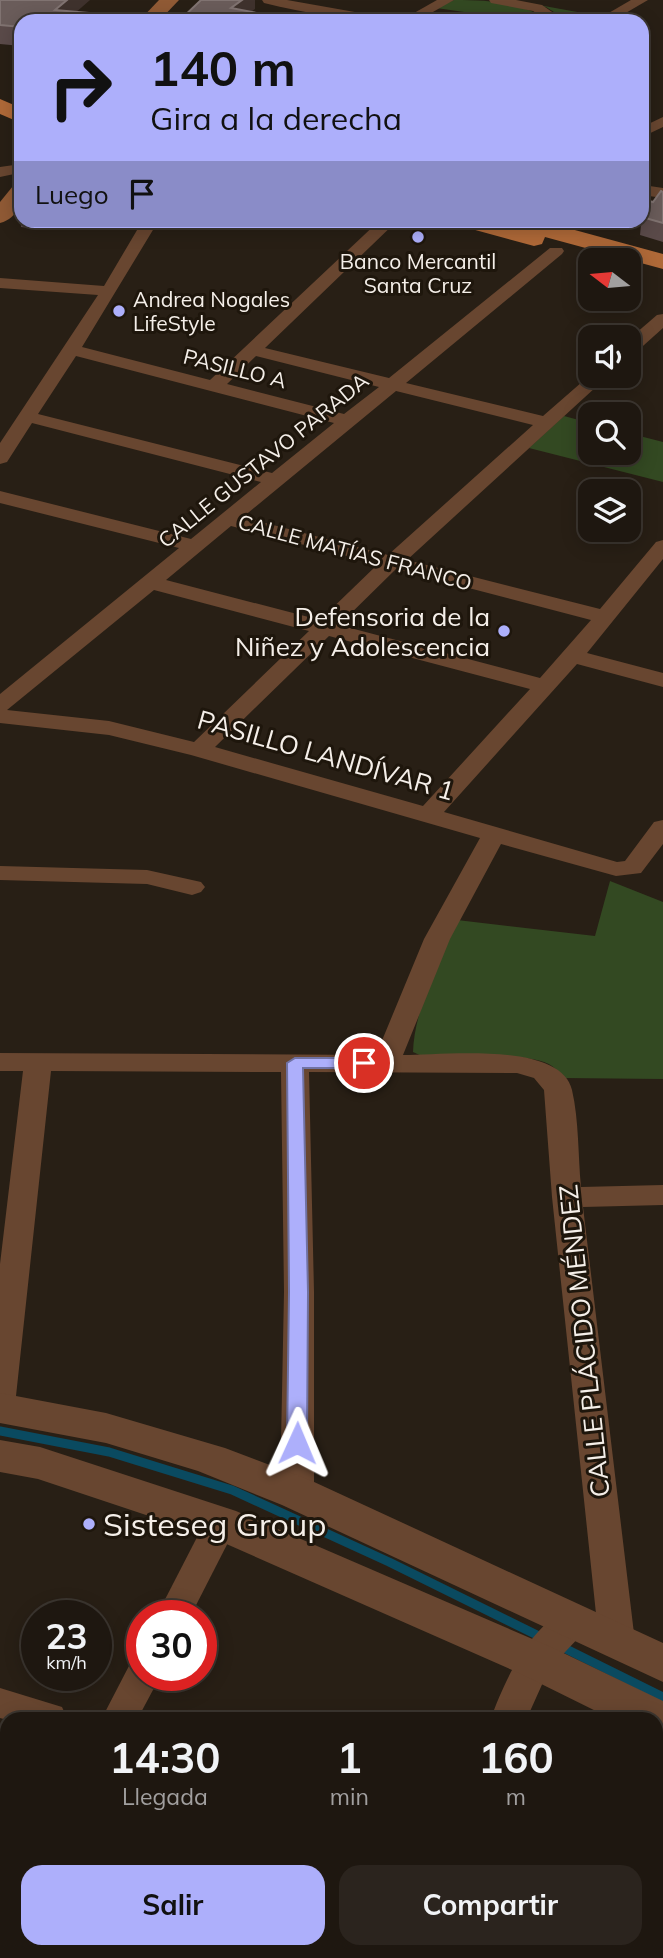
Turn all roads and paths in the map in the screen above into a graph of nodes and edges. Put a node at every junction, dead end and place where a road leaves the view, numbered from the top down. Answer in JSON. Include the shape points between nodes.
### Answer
{"nodes":[{"id":1,"x":170,"y":0,"type":"edge"},
{"id":2,"x":178,"y":0,"type":"edge"},
{"id":3,"x":269,"y":0,"type":"edge"},
{"id":4,"x":447,"y":0,"type":"edge"},
{"id":5,"x":496,"y":0,"type":"edge"},
{"id":6,"x":641,"y":0,"type":"edge"},
{"id":7,"x":155,"y":14,"type":"edge"},
{"id":8,"x":165,"y":14,"type":"edge"},
{"id":9,"x":335,"y":14,"type":"edge"},
{"id":10,"x":420,"y":14,"type":"edge"},
{"id":11,"x":547,"y":14,"type":"edge"},
{"id":12,"x":614,"y":14,"type":"edge"},
{"id":13,"x":8,"y":178,"type":"edge"},
{"id":14,"x":0,"y":216,"type":"edge"},
{"id":15,"x":146,"y":228,"type":"edge"},
{"id":16,"x":382,"y":228,"type":"edge"},
{"id":17,"x":474,"y":228,"type":"edge"},
{"id":18,"x":495,"y":228,"type":"edge"},
{"id":19,"x":538,"y":228,"type":"edge"},
{"id":20,"x":578,"y":250,"type":"edge"},
{"id":21,"x":556,"y":251,"type":"junction"},
{"id":22,"x":578,"y":256,"type":"edge"},
{"id":23,"x":663,"y":262,"type":"edge"},
{"id":24,"x":641,"y":267,"type":"edge"},
{"id":25,"x":641,"y":272,"type":"edge"},
{"id":26,"x":663,"y":272,"type":"edge"},
{"id":27,"x":663,"y":278,"type":"edge"},
{"id":28,"x":0,"y":283,"type":"edge"},
{"id":29,"x":109,"y":291,"type":"junction"},
{"id":30,"x":663,"y":319,"type":"edge"},
{"id":31,"x":641,"y":338,"type":"edge"},
{"id":32,"x":70,"y":349,"type":"junction"},
{"id":33,"x":254,"y":349,"type":"junction"},
{"id":34,"x":392,"y":384,"type":"junction"},
{"id":35,"x":214,"y":386,"type":"junction"},
{"id":36,"x":586,"y":388,"type":"edge"},
{"id":37,"x":26,"y":416,"type":"junction"},
{"id":38,"x":348,"y":421,"type":"junction"},
{"id":39,"x":547,"y":423,"type":"junction"},
{"id":40,"x":0,"y":458,"type":"edge"},
{"id":41,"x":275,"y":480,"type":"junction"},
{"id":42,"x":0,"y":497,"type":"edge"},
{"id":43,"x":0,"y":509,"type":"edge"},
{"id":44,"x":228,"y":519,"type":"junction"},
{"id":45,"x":663,"y":546,"type":"edge"},
{"id":46,"x":187,"y":552,"type":"junction"},
{"id":47,"x":391,"y":563,"type":"junction"},
{"id":48,"x":150,"y":582,"type":"junction"},
{"id":49,"x":604,"y":617,"type":"junction"},
{"id":50,"x":324,"y":627,"type":"junction"},
{"id":51,"x":578,"y":650,"type":"junction"},
{"id":52,"x":659,"y":671,"type":"edge"},
{"id":53,"x":544,"y":686,"type":"junction"},
{"id":54,"x":0,"y":705,"type":"edge"},
{"id":55,"x":0,"y":716,"type":"edge"},
{"id":56,"x":199,"y":750,"type":"junction"},
{"id":57,"x":429,"y":814,"type":"junction"},
{"id":58,"x":663,"y":827,"type":"edge"},
{"id":59,"x":495,"y":833,"type":"junction"},
{"id":60,"x":0,"y":873,"type":"edge"},
{"id":61,"x":192,"y":887,"type":"dead end"},
{"id":62,"x":0,"y":1062,"type":"edge"},
{"id":63,"x":38,"y":1063,"type":"junction"},
{"id":64,"x":295,"y":1063,"type":"junction"},
{"id":65,"x":386,"y":1063,"type":"junction"},
{"id":66,"x":519,"y":1064,"type":"joint"},
{"id":67,"x":663,"y":1195,"type":"edge"},
{"id":68,"x":567,"y":1197,"type":"junction"},
{"id":69,"x":0,"y":1396,"type":"edge"},
{"id":70,"x":0,"y":1408,"type":"edge"},
{"id":71,"x":0,"y":1456,"type":"edge"},
{"id":72,"x":297,"y":1493,"type":"junction"},
{"id":73,"x":221,"y":1523,"type":"junction"},
{"id":74,"x":182,"y":1600,"type":"edge"},
{"id":75,"x":552,"y":1642,"type":"junction"},
{"id":76,"x":617,"y":1642,"type":"junction"},
{"id":77,"x":663,"y":1663,"type":"edge"},
{"id":78,"x":134,"y":1691,"type":"edge"},
{"id":79,"x":0,"y":1703,"type":"edge"},
{"id":80,"x":29,"y":1712,"type":"edge"},
{"id":81,"x":123,"y":1712,"type":"edge"},
{"id":82,"x":512,"y":1712,"type":"edge"},
{"id":83,"x":645,"y":1712,"type":"edge"}],
"edges":[{"from":1,"to":7,"type":"main road"},
{"from":2,"to":8,"type":"main road"},
{"from":3,"to":9,"type":"street"},
{"from":4,"to":10,"type":"street"},
{"from":5,"to":11,"type":"street"},
{"from":6,"to":12,"type":"street"},
{"from":13,"to":14,"type":"main road"},
{"from":15,"to":29,"type":"street"},
{"from":16,"to":33,"type":"street"},
{"from":17,"to":21,"type":"main road"},
{"from":18,"to":20,"type":"main road"},
{"from":19,"to":23,"type":"main road"},
{"from":21,"to":22,"type":"main road"},
{"from":21,"to":34,"type":"street","name":"CALLE GUSTAVO PARADA"},
{"from":24,"to":26,"type":"main road"},
{"from":25,"to":27,"type":"main road"},
{"from":28,"to":29,"type":"street"},
{"from":29,"to":32,"type":"street"},
{"from":30,"to":31,"type":"street"},
{"from":32,"to":35,"type":"street","name":"PASILLO A"},
{"from":32,"to":37,"type":"street"},
{"from":33,"to":34,"type":"street"},
{"from":33,"to":35,"type":"street"},
{"from":34,"to":38,"type":"street","name":"CALLE GUSTAVO PARADA"},
{"from":34,"to":39,"type":"street"},
{"from":35,"to":38,"type":"street","name":"PASILLO A"},
{"from":36,"to":39,"type":"street"},
{"from":37,"to":40,"type":"street"},
{"from":37,"to":41,"type":"street"},
{"from":38,"to":41,"type":"street","name":"CALLE GUSTAVO PARADA"},
{"from":39,"to":47,"type":"street"},
{"from":41,"to":44,"type":"street","name":"CALLE GUSTAVO PARADA"},
{"from":42,"to":46,"type":"street"},
{"from":43,"to":46,"type":"street"},
{"from":44,"to":46,"type":"street","name":"CALLE GUSTAVO PARADA"},
{"from":44,"to":47,"type":"street","name":"CALLE MATÍAS FRANCO"},
{"from":45,"to":49,"type":"street"},
{"from":46,"to":48,"type":"street","name":"CALLE GUSTAVO PARADA"},
{"from":47,"to":49,"type":"street","name":"CALLE MATÍAS FRANCO"},
{"from":47,"to":50,"type":"street"},
{"from":48,"to":50,"type":"street"},
{"from":48,"to":54,"type":"street","name":"CALLE GUSTAVO PARADA"},
{"from":49,"to":51,"type":"street"},
{"from":50,"to":53,"type":"street"},
{"from":50,"to":56,"type":"street"},
{"from":51,"to":52,"type":"street"},
{"from":51,"to":53,"type":"street"},
{"from":53,"to":57,"type":"street"},
{"from":55,"to":56,"type":"street","name":"PASILLO LANDÍVAR 1","via":[[109,728]]},
{"from":56,"to":57,"type":"street","name":"PASILLO LANDÍVAR 1"},
{"from":57,"to":59,"type":"street","name":"PASILLO LANDÍVAR 1"},
{"from":58,"to":59,"type":"street","name":"PASILLO LANDÍVAR 1","via":[[632,868],[616,869]]},
{"from":59,"to":65,"type":"street","via":[[437,939]]},
{"from":60,"to":61,"type":"street","via":[[147,877]]},
{"from":62,"to":63,"type":"street"},
{"from":63,"to":64,"type":"street"},
{"from":63,"to":69,"type":"street"},
{"from":64,"to":65,"type":"street"},
{"from":64,"to":72,"type":"street"},
{"from":65,"to":66,"type":"street"},
{"from":66,"to":68,"type":"street","name":"CALLE PLÁCIDO MÉNDEZ","via":[[544,1072],[558,1088]]},
{"from":67,"to":68,"type":"street"},
{"from":68,"to":76,"type":"street","name":"CALLE PLÁCIDO MÉNDEZ"},
{"from":70,"to":72,"type":"street","via":[[106,1428],[210,1459]]},
{"from":71,"to":73,"type":"street","via":[[40,1463]]},
{"from":72,"to":75,"type":"street"},
{"from":73,"to":74,"type":"street"},
{"from":73,"to":75,"type":"street"},
{"from":75,"to":76,"type":"street"},
{"from":75,"to":82,"type":"street"},
{"from":75,"to":83,"type":"street"},
{"from":76,"to":77,"type":"street"},
{"from":78,"to":81,"type":"street"},
{"from":79,"to":80,"type":"street"}]}
